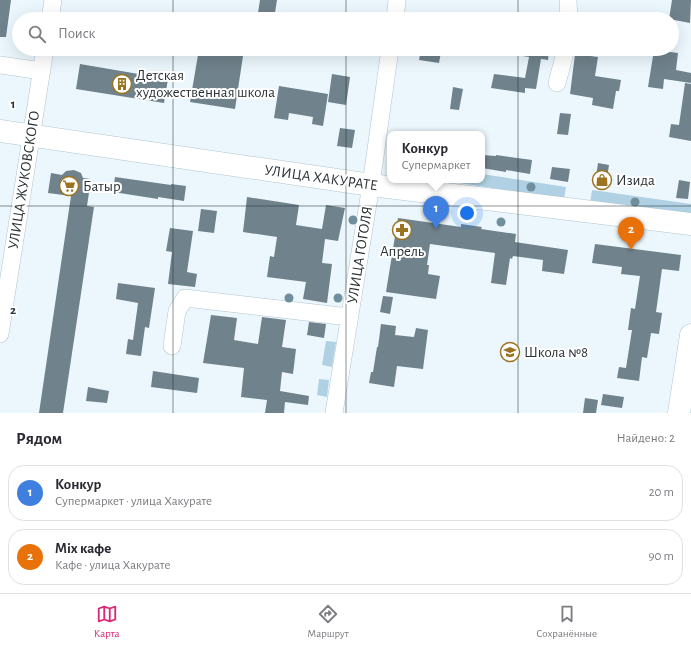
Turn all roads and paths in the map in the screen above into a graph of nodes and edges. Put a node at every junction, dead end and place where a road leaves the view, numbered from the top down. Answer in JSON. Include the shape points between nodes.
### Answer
{"nodes":[{"id":1,"x":53,"y":0,"type":"edge"},
{"id":2,"x":397,"y":0,"type":"edge"},
{"id":3,"x":568,"y":0,"type":"edge"},
{"id":4,"x":51,"y":12,"type":"edge"},
{"id":5,"x":396,"y":12,"type":"edge"},
{"id":6,"x":569,"y":12,"type":"edge"},
{"id":7,"x":44,"y":56,"type":"edge"},
{"id":8,"x":389,"y":56,"type":"edge"},
{"id":9,"x":564,"y":56,"type":"edge"},
{"id":10,"x":0,"y":65,"type":"edge"},
{"id":11,"x":42,"y":71,"type":"junction"},
{"id":12,"x":557,"y":83,"type":"dead end"},
{"id":13,"x":0,"y":131,"type":"edge"},
{"id":14,"x":31,"y":136,"type":"junction"},
{"id":15,"x":371,"y":186,"type":"junction"},
{"id":16,"x":691,"y":224,"type":"edge"},
{"id":17,"x":349,"y":317,"type":"junction"},
{"id":18,"x":0,"y":334,"type":"edge"},
{"id":19,"x":691,"y":335,"type":"edge"},
{"id":20,"x":172,"y":346,"type":"dead end"},
{"id":21,"x":334,"y":413,"type":"edge"},
{"id":22,"x":679,"y":413,"type":"edge"}],
"edges":[{"from":1,"to":4,"type":"street"},
{"from":2,"to":5,"type":"street"},
{"from":3,"to":6,"type":"street"},
{"from":7,"to":11,"type":"street","name":"УЛИЦА ЖУКОВСКОГО"},
{"from":8,"to":15,"type":"street","name":"УЛИЦА ГОГОЛЯ"},
{"from":9,"to":12,"type":"street"},
{"from":10,"to":11,"type":"street"},
{"from":11,"to":14,"type":"street","name":"УЛИЦА ЖУКОВСКОГО"},
{"from":13,"to":14,"type":"main road","name":"УЛИЦА ХАКУРАТЕ"},
{"from":14,"to":15,"type":"main road","name":"УЛИЦА ХАКУРАТЕ"},
{"from":14,"to":18,"type":"street","name":"УЛИЦА ЖУКОВСКОГО"},
{"from":15,"to":16,"type":"main road","name":"УЛИЦА ХАКУРАТЕ"},
{"from":15,"to":17,"type":"street","name":"УЛИЦА ГОГОЛЯ"},
{"from":17,"to":20,"type":"street","via":[[185,298],[177,311]]},
{"from":17,"to":21,"type":"street","name":"УЛИЦА ГОГОЛЯ"},
{"from":19,"to":22,"type":"main road"}]}
